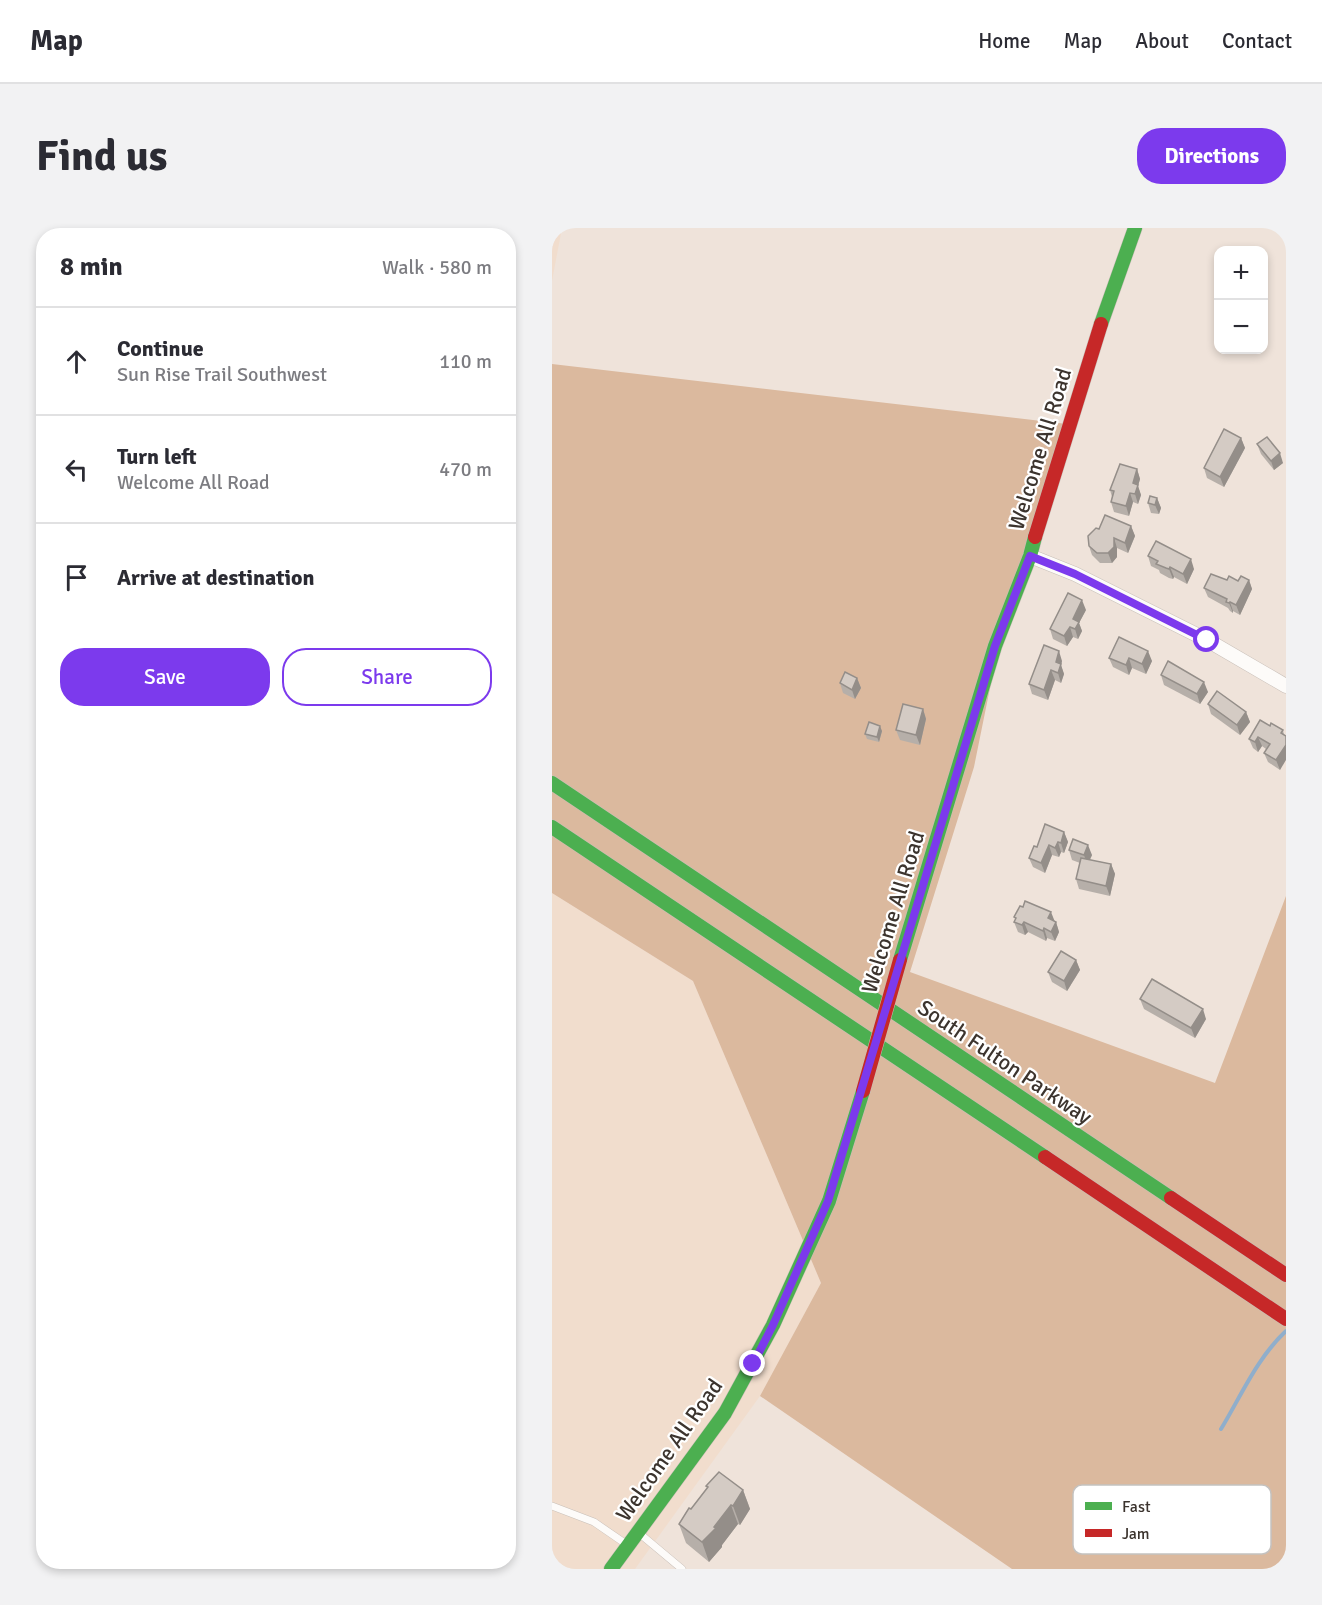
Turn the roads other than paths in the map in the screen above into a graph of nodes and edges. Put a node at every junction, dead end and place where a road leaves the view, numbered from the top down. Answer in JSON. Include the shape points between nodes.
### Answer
{"nodes":[{"id":1,"x":1135,"y":228,"type":"edge"},
{"id":2,"x":1030,"y":556,"type":"junction"},
{"id":3,"x":1286,"y":686,"type":"edge"},
{"id":4,"x":552,"y":783,"type":"edge"},
{"id":5,"x":552,"y":827,"type":"edge"},
{"id":6,"x":1286,"y":1275,"type":"edge"},
{"id":7,"x":1286,"y":1319,"type":"edge"},
{"id":8,"x":552,"y":1506,"type":"edge"},
{"id":9,"x":638,"y":1532,"type":"junction"},
{"id":10,"x":628,"y":1546,"type":"junction"},
{"id":11,"x":611,"y":1569,"type":"edge"},
{"id":12,"x":682,"y":1569,"type":"edge"}],
"edges":[{"from":1,"to":2,"type":"main road","name":"Welcome All Road","via":[[1046,495]]},
{"from":2,"to":3,"type":"street","via":[[1075,574],[1207,640]]},
{"from":2,"to":9,"type":"main road","name":"Welcome All Road","bridge":true,"via":[[995,646],[828,1201],[773,1325],[725,1413]]},
{"from":4,"to":6,"type":"main road","name":"South Fulton Parkway"},
{"from":5,"to":7,"type":"main road"},
{"from":8,"to":10,"type":"lane","via":[[594,1522]]},
{"from":9,"to":10,"type":"main road","name":"Welcome All Road"},
{"from":9,"to":12,"type":"lane"},
{"from":10,"to":11,"type":"main road","name":"Welcome All Road"}]}
